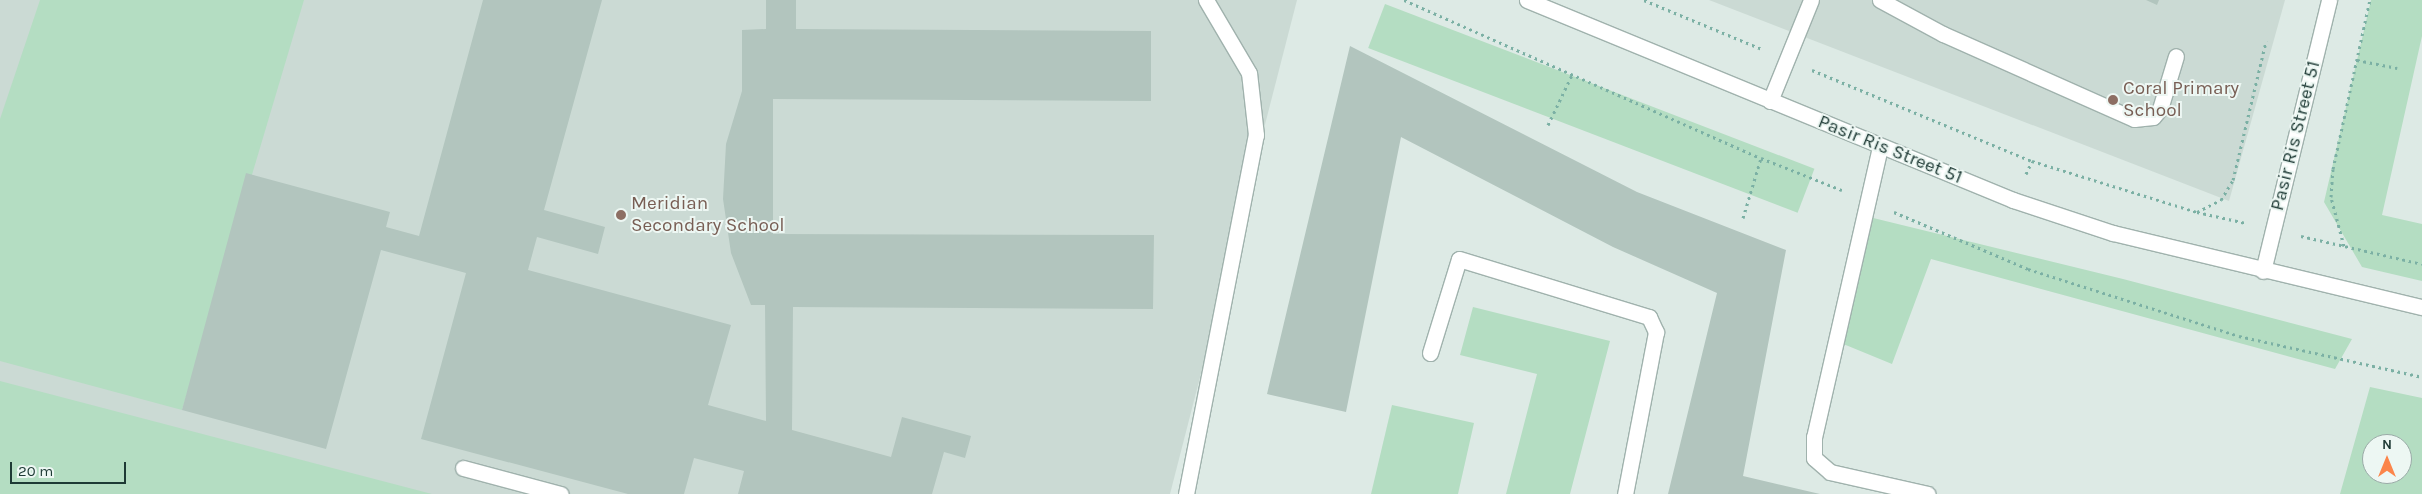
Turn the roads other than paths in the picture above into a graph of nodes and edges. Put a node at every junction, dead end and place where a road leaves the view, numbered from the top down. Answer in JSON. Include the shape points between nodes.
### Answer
{"nodes":[{"id":1,"x":1206,"y":0,"type":"edge"},
{"id":2,"x":1527,"y":0,"type":"edge"},
{"id":3,"x":1811,"y":0,"type":"edge"},
{"id":4,"x":1880,"y":0,"type":"edge"},
{"id":5,"x":2329,"y":0,"type":"edge"},
{"id":6,"x":2176,"y":56,"type":"dead end"},
{"id":7,"x":1770,"y":101,"type":"junction"},
{"id":8,"x":1880,"y":147,"type":"junction"},
{"id":9,"x":2263,"y":271,"type":"junction"},
{"id":10,"x":2422,"y":307,"type":"edge"},
{"id":11,"x":1430,"y":353,"type":"dead end"},
{"id":12,"x":463,"y":468,"type":"dead end"},
{"id":13,"x":561,"y":494,"type":"edge"},
{"id":14,"x":1186,"y":494,"type":"edge"},
{"id":15,"x":1625,"y":494,"type":"edge"},
{"id":16,"x":1928,"y":494,"type":"edge"}],
"edges":[{"from":1,"to":14,"type":"street","via":[[1249,73],[1256,135]]},
{"from":2,"to":7,"type":"street","name":"Pasir Ris Street 51"},
{"from":3,"to":7,"type":"street"},
{"from":4,"to":6,"type":"street","via":[[1943,34],[2134,119],[2154,117],[2160,109]]},
{"from":5,"to":9,"type":"street","name":"Pasir Ris Street 51"},
{"from":7,"to":8,"type":"street","name":"Pasir Ris Street 51"},
{"from":8,"to":9,"type":"street","name":"Pasir Ris Street 51","via":[[2013,200],[2104,230]]},
{"from":8,"to":16,"type":"street","via":[[1814,437],[1814,458],[1830,472]]},
{"from":9,"to":10,"type":"street","name":"Pasir Ris Street 51"},
{"from":11,"to":15,"type":"street","via":[[1459,258],[1649,317],[1656,332]]},
{"from":12,"to":13,"type":"street"}]}
